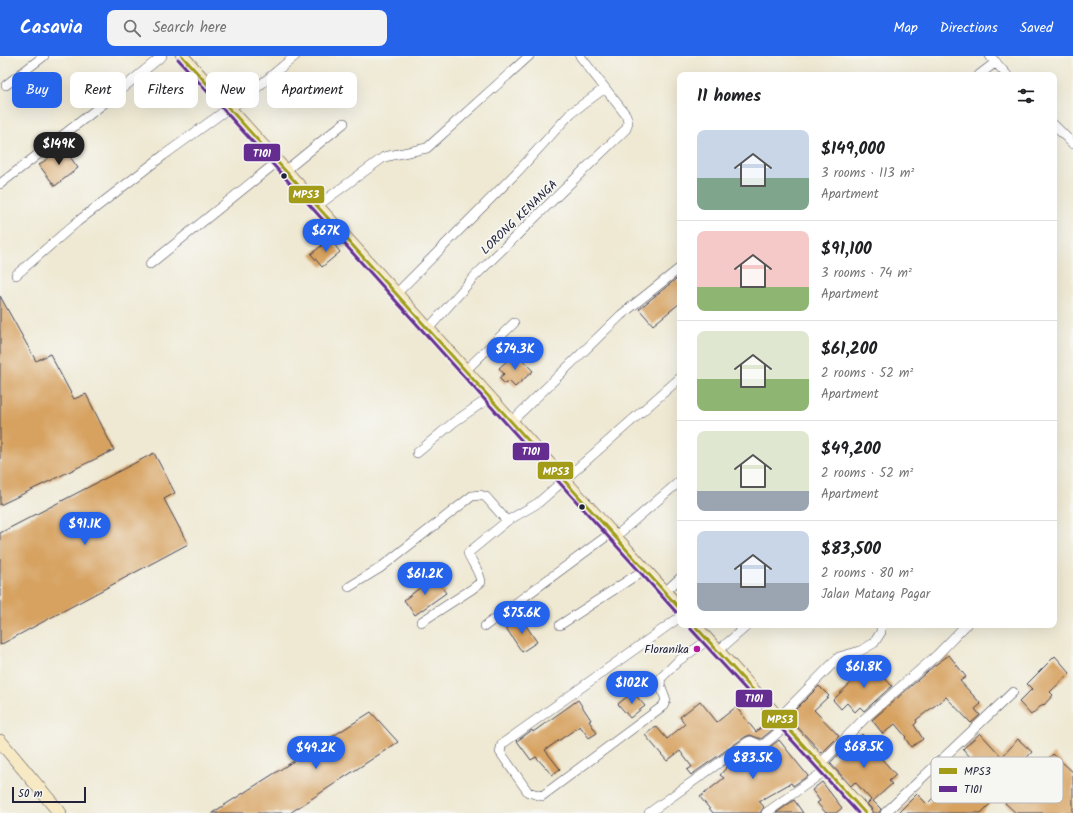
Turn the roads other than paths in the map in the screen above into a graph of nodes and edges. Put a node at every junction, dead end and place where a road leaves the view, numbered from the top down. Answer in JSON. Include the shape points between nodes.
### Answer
{"nodes":[{"id":1,"x":44,"y":56,"type":"edge"},
{"id":2,"x":162,"y":56,"type":"edge"},
{"id":3,"x":182,"y":56,"type":"edge"},
{"id":4,"x":295,"y":56,"type":"edge"},
{"id":5,"x":529,"y":56,"type":"edge"},
{"id":6,"x":580,"y":56,"type":"edge"},
{"id":7,"x":993,"y":59,"type":"edge"},
{"id":8,"x":982,"y":72,"type":"edge"},
{"id":9,"x":1004,"y":72,"type":"edge"},
{"id":10,"x":206,"y":83,"type":"edge"},
{"id":11,"x":6,"y":85,"type":"dead end"},
{"id":12,"x":259,"y":86,"type":"edge"},
{"id":13,"x":605,"y":88,"type":"junction"},
{"id":14,"x":228,"y":108,"type":"joint"},
{"id":15,"x":344,"y":124,"type":"dead end"},
{"id":16,"x":1057,"y":128,"type":"edge"},
{"id":17,"x":1073,"y":144,"type":"edge"},
{"id":18,"x":281,"y":166,"type":"junction"},
{"id":19,"x":0,"y":184,"type":"edge"},
{"id":20,"x":317,"y":206,"type":"junction"},
{"id":21,"x":150,"y":264,"type":"dead end"},
{"id":22,"x":677,"y":270,"type":"edge"},
{"id":23,"x":16,"y":275,"type":"dead end"},
{"id":24,"x":396,"y":294,"type":"junction"},
{"id":25,"x":514,"y":323,"type":"dead end"},
{"id":26,"x":428,"y":329,"type":"junction"},
{"id":27,"x":465,"y":371,"type":"junction"},
{"id":28,"x":677,"y":381,"type":"edge"},
{"id":29,"x":489,"y":398,"type":"junction"},
{"id":30,"x":511,"y":422,"type":"junction"},
{"id":31,"x":417,"y":453,"type":"dead end"},
{"id":32,"x":564,"y":481,"type":"junction"},
{"id":33,"x":677,"y":483,"type":"edge"},
{"id":34,"x":507,"y":521,"type":"junction"},
{"id":35,"x":613,"y":535,"type":"junction"},
{"id":36,"x":644,"y":570,"type":"junction"},
{"id":37,"x":677,"y":581,"type":"edge"},
{"id":38,"x":349,"y":588,"type":"dead end"},
{"id":39,"x":665,"y":592,"type":"junction"},
{"id":40,"x":677,"y":606,"type":"edge"},
{"id":41,"x":677,"y":619,"type":"edge"},
{"id":42,"x":421,"y":622,"type":"dead end"},
{"id":43,"x":560,"y":625,"type":"dead end"},
{"id":44,"x":485,"y":626,"type":"dead end"},
{"id":45,"x":697,"y":628,"type":"edge"},
{"id":46,"x":745,"y":628,"type":"edge"},
{"id":47,"x":881,"y":628,"type":"edge"},
{"id":48,"x":963,"y":628,"type":"edge"},
{"id":49,"x":708,"y":640,"type":"junction"},
{"id":50,"x":718,"y":651,"type":"junction"},
{"id":51,"x":1013,"y":692,"type":"dead end"},
{"id":52,"x":782,"y":722,"type":"junction"},
{"id":53,"x":0,"y":741,"type":"edge"},
{"id":54,"x":944,"y":757,"type":"edge"},
{"id":55,"x":823,"y":767,"type":"junction"},
{"id":56,"x":931,"y":770,"type":"edge"},
{"id":57,"x":60,"y":813,"type":"edge"},
{"id":58,"x":649,"y":813,"type":"edge"},
{"id":59,"x":766,"y":813,"type":"edge"},
{"id":60,"x":864,"y":813,"type":"edge"},
{"id":61,"x":885,"y":813,"type":"edge"}],
"edges":[{"from":1,"to":11,"type":"street"},
{"from":2,"to":19,"type":"street"},
{"from":3,"to":10,"type":"main road"},
{"from":4,"to":12,"type":"street"},
{"from":5,"to":20,"type":"street","via":[[427,148],[384,157]]},
{"from":6,"to":13,"type":"street"},
{"from":7,"to":8,"type":"street"},
{"from":7,"to":9,"type":"street"},
{"from":13,"to":24,"type":"street","via":[[571,113],[520,169]]},
{"from":13,"to":26,"type":"street","name":"LORONG KENANGA","via":[[626,115],[626,129],[474,277]]},
{"from":14,"to":18,"type":"main road"},
{"from":14,"to":23,"type":"street","via":[[77,222]]},
{"from":15,"to":18,"type":"street"},
{"from":16,"to":17,"type":"street"},
{"from":18,"to":20,"type":"main road"},
{"from":18,"to":21,"type":"street"},
{"from":20,"to":24,"type":"main road"},
{"from":22,"to":30,"type":"street","via":[[621,315]]},
{"from":24,"to":26,"type":"main road"},
{"from":25,"to":27,"type":"street"},
{"from":26,"to":27,"type":"main road"},
{"from":27,"to":29,"type":"main road"},
{"from":28,"to":32,"type":"street"},
{"from":29,"to":30,"type":"main road"},
{"from":29,"to":31,"type":"street","via":[[454,422]]},
{"from":30,"to":32,"type":"main road"},
{"from":32,"to":34,"type":"street","via":[[538,503]]},
{"from":32,"to":35,"type":"main road"},
{"from":33,"to":35,"type":"street"},
{"from":34,"to":38,"type":"street","via":[[486,497],[480,494],[472,496],[380,568]]},
{"from":34,"to":42,"type":"street","via":[[468,553],[480,576],[480,582]]},
{"from":35,"to":36,"type":"main road"},
{"from":35,"to":44,"type":"street"},
{"from":36,"to":39,"type":"main road"},
{"from":36,"to":43,"type":"street"},
{"from":37,"to":39,"type":"street"},
{"from":39,"to":40,"type":"main road"},
{"from":41,"to":49,"type":"street","via":[[502,744],[500,752],[528,792],[542,796],[663,706],[666,700],[660,678],[678,661]]},
{"from":45,"to":49,"type":"main road"},
{"from":46,"to":50,"type":"street"},
{"from":47,"to":52,"type":"street","via":[[874,643],[860,651],[839,657]]},
{"from":48,"to":55,"type":"street","via":[[937,655],[865,718]]},
{"from":49,"to":50,"type":"main road"},
{"from":50,"to":52,"type":"main road"},
{"from":51,"to":54,"type":"street"},
{"from":52,"to":55,"type":"main road"},
{"from":52,"to":58,"type":"street","via":[[762,746],[748,742]]},
{"from":53,"to":57,"type":"main road"},
{"from":55,"to":59,"type":"street"},
{"from":55,"to":60,"type":"main road"},
{"from":56,"to":61,"type":"street"}]}
